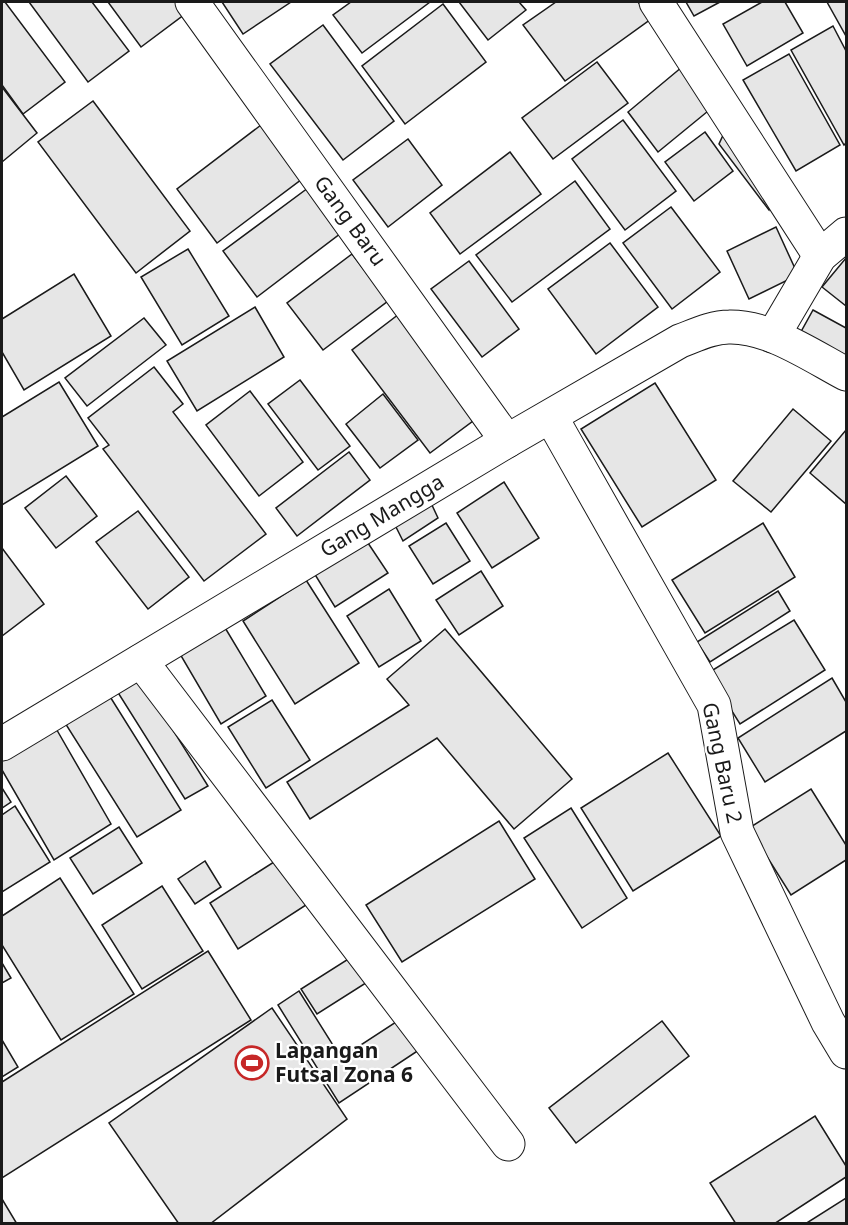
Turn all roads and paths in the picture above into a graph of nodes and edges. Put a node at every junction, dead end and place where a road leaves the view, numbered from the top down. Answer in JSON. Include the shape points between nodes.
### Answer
{"nodes":[{"id":1,"x":192,"y":2,"type":"edge"},
{"id":2,"x":656,"y":2,"type":"edge"},
{"id":3,"x":846,"y":234,"type":"edge"},
{"id":4,"x":820,"y":256,"type":"junction"},
{"id":5,"x":773,"y":336,"type":"junction"},
{"id":6,"x":846,"y":374,"type":"edge"},
{"id":7,"x":551,"y":417,"type":"junction"},
{"id":8,"x":507,"y":441,"type":"junction"},
{"id":9,"x":141,"y":661,"type":"junction"},
{"id":10,"x":2,"y":744,"type":"edge"},
{"id":11,"x":846,"y":1052,"type":"edge"},
{"id":12,"x":508,"y":1144,"type":"dead end"}],
"edges":[{"from":1,"to":8,"type":"street","name":"Gang Baru"},
{"from":2,"to":4,"type":"street"},
{"from":3,"to":4,"type":"street"},
{"from":4,"to":5,"type":"street"},
{"from":5,"to":6,"type":"street","name":"Gang Mangga"},
{"from":5,"to":7,"type":"street","name":"Gang Mangga","via":[[729,327],[706,330],[680,341]]},
{"from":7,"to":8,"type":"street","name":"Gang Mangga"},
{"from":7,"to":11,"type":"street","name":"Gang Baru 2","via":[[714,705],[737,832]]},
{"from":8,"to":9,"type":"street","name":"Gang Mangga"},
{"from":9,"to":10,"type":"street","name":"Gang Mangga"},
{"from":9,"to":12,"type":"street"}]}
